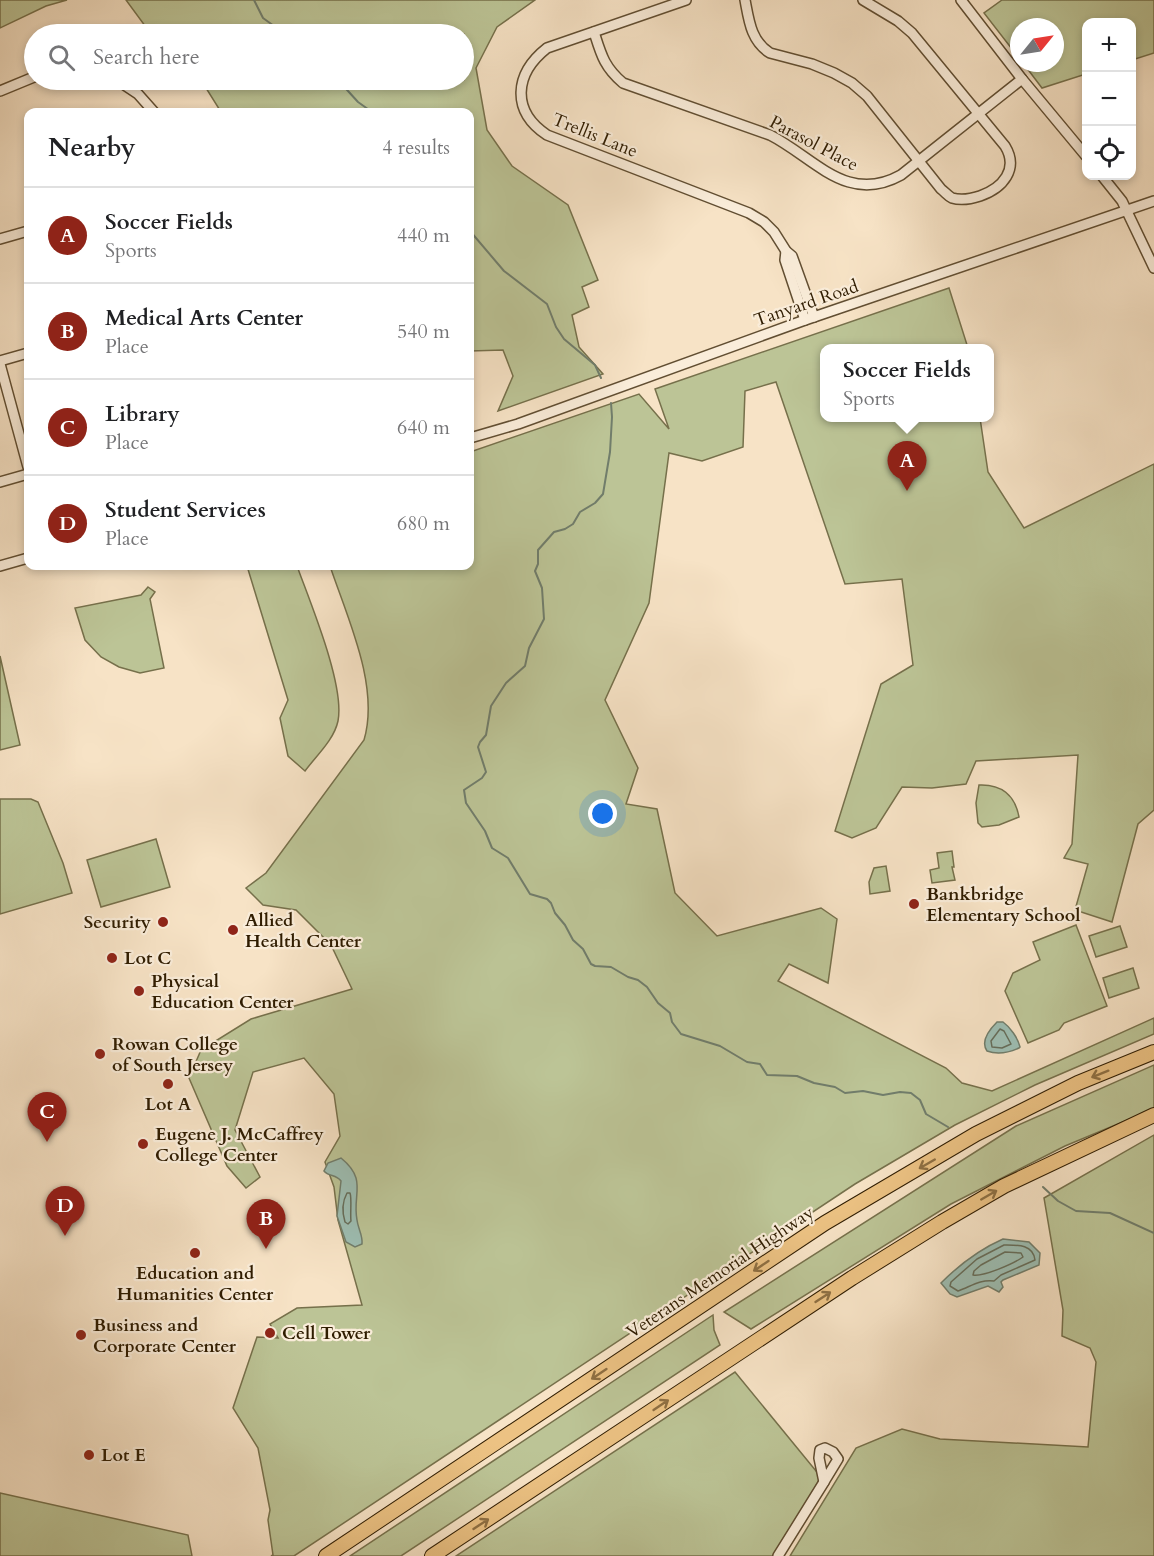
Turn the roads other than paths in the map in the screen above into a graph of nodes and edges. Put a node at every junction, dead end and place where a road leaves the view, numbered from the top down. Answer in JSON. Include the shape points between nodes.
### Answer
{"nodes":[{"id":1,"x":686,"y":0,"type":"edge"},
{"id":2,"x":745,"y":0,"type":"edge"},
{"id":3,"x":863,"y":0,"type":"edge"},
{"id":4,"x":961,"y":0,"type":"edge"},
{"id":5,"x":594,"y":32,"type":"junction"},
{"id":6,"x":1022,"y":79,"type":"junction"},
{"id":7,"x":24,"y":81,"type":"edge"},
{"id":8,"x":131,"y":90,"type":"edge"},
{"id":9,"x":0,"y":91,"type":"edge"},
{"id":10,"x":151,"y":108,"type":"edge"},
{"id":11,"x":979,"y":112,"type":"junction"},
{"id":12,"x":1082,"y":151,"type":"edge"},
{"id":13,"x":919,"y":160,"type":"junction"},
{"id":14,"x":1105,"y":180,"type":"edge"},
{"id":15,"x":1154,"y":201,"type":"edge"},
{"id":16,"x":1126,"y":210,"type":"junction"},
{"id":17,"x":24,"y":232,"type":"edge"},
{"id":18,"x":0,"y":239,"type":"edge"},
{"id":19,"x":1154,"y":268,"type":"edge"},
{"id":20,"x":810,"y":319,"type":"junction"},
{"id":21,"x":24,"y":354,"type":"edge"},
{"id":22,"x":0,"y":362,"type":"edge"},
{"id":23,"x":474,"y":437,"type":"edge"},
{"id":24,"x":24,"y":451,"type":"edge"},
{"id":25,"x":24,"y":475,"type":"edge"},
{"id":26,"x":0,"y":482,"type":"edge"},
{"id":27,"x":24,"y":559,"type":"edge"},
{"id":28,"x":0,"y":566,"type":"edge"},
{"id":29,"x":1154,"y":1052,"type":"edge"},
{"id":30,"x":1154,"y":1115,"type":"edge"},
{"id":31,"x":824,"y":1482,"type":"dead end"},
{"id":32,"x":326,"y":1556,"type":"edge"},
{"id":33,"x":432,"y":1556,"type":"edge"},
{"id":34,"x":778,"y":1556,"type":"edge"}],
"edges":[{"from":1,"to":5,"type":"street","name":"Trellis Lane"},
{"from":2,"to":13,"type":"street","via":[[751,29],[761,47],[852,83]]},
{"from":3,"to":11,"type":"street","via":[[912,33]]},
{"from":4,"to":6,"type":"street"},
{"from":5,"to":13,"type":"street","name":"Parasol Place","via":[[603,61],[623,83],[770,135],[853,184],[888,182]]},
{"from":5,"to":20,"type":"street","name":"Trellis Lane","via":[[547,48],[526,69],[520,88],[523,108],[536,128],[764,222],[792,256]]},
{"from":6,"to":11,"type":"street","name":"Parasol Place"},
{"from":6,"to":12,"type":"street"},
{"from":7,"to":9,"type":"street"},
{"from":8,"to":10,"type":"street"},
{"from":11,"to":13,"type":"street","name":"Parasol Place"},
{"from":11,"to":13,"type":"street","via":[[1009,152],[1009,172],[1003,184],[965,200],[951,197]]},
{"from":14,"to":16,"type":"street"},
{"from":15,"to":16,"type":"street","name":"Tanyard Road"},
{"from":16,"to":19,"type":"street"},
{"from":16,"to":20,"type":"street","name":"Tanyard Road"},
{"from":17,"to":18,"type":"street"},
{"from":20,"to":23,"type":"street","name":"Tanyard Road"},
{"from":21,"to":22,"type":"street"},
{"from":22,"to":24,"type":"street"},
{"from":25,"to":26,"type":"street"},
{"from":27,"to":28,"type":"street"},
{"from":29,"to":32,"type":"highway","name":"Veterans Memorial Highway","one_way":true,"via":[[1078,1083],[976,1134],[825,1223]]},
{"from":33,"to":30,"type":"highway","one_way":true,"via":[[942,1222],[1004,1186]]},
{"from":31,"to":34,"type":"street"}]}
